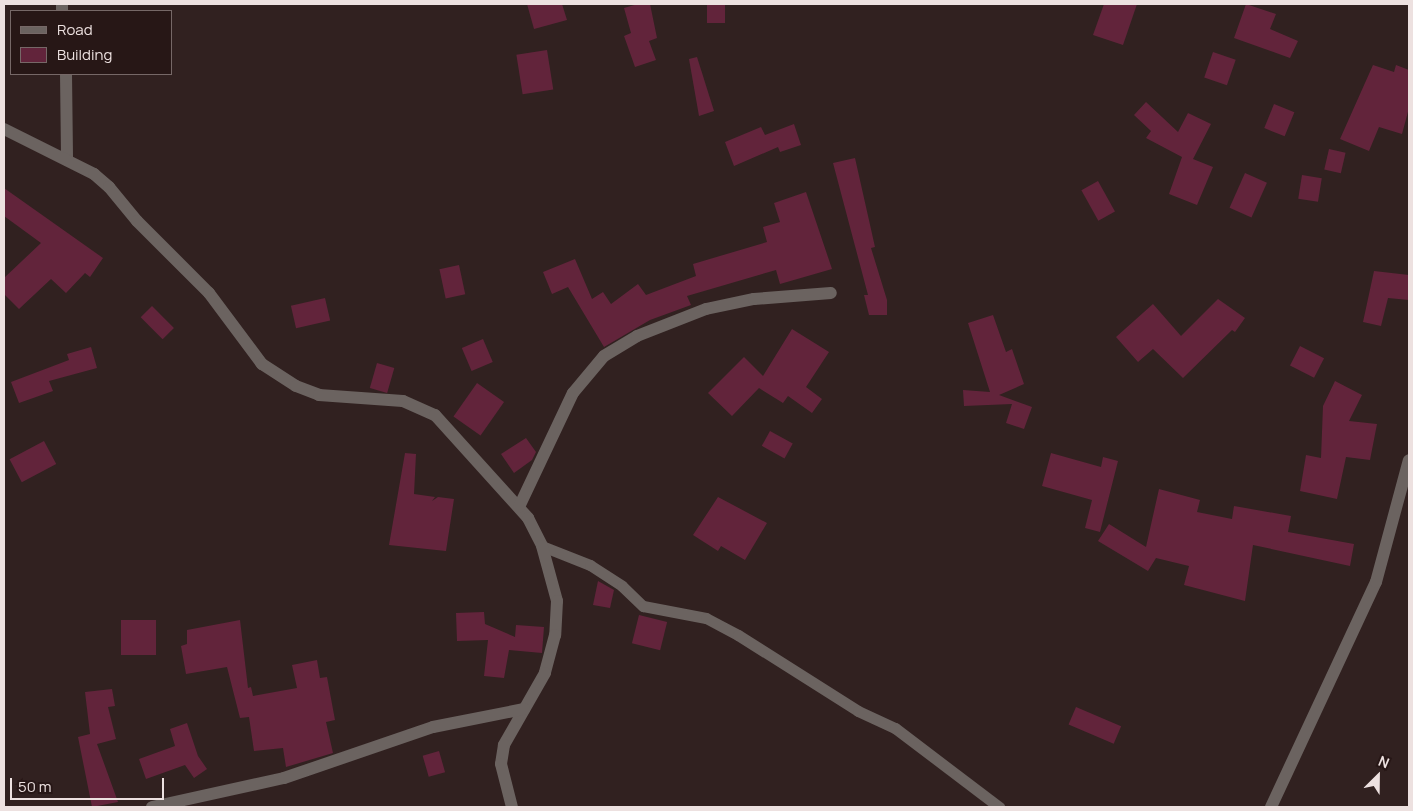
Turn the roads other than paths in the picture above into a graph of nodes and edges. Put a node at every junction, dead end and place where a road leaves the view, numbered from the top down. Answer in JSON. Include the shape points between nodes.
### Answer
{"nodes":[{"id":1,"x":66,"y":75,"type":"edge"},
{"id":2,"x":4,"y":129,"type":"edge"},
{"id":3,"x":67,"y":160,"type":"junction"},
{"id":4,"x":831,"y":292,"type":"dead end"},
{"id":5,"x":1409,"y":460,"type":"edge"},
{"id":6,"x":518,"y":507,"type":"junction"},
{"id":7,"x":542,"y":546,"type":"junction"},
{"id":8,"x":524,"y":709,"type":"junction"},
{"id":9,"x":152,"y":807,"type":"edge"},
{"id":10,"x":512,"y":807,"type":"edge"},
{"id":11,"x":999,"y":807,"type":"edge"},
{"id":12,"x":1271,"y":807,"type":"edge"}],
"edges":[{"from":1,"to":3,"type":"street"},
{"from":2,"to":3,"type":"street"},
{"from":3,"to":6,"type":"street","via":[[109,187],[136,221],[209,293],[262,364],[296,386],[319,395],[419,406],[435,415]]},
{"from":4,"to":6,"type":"street","via":[[754,298],[706,309],[637,336],[604,356],[573,393]]},
{"from":5,"to":12,"type":"street","via":[[1376,582]]},
{"from":6,"to":7,"type":"street"},
{"from":7,"to":8,"type":"street","via":[[557,601],[555,635],[545,673]]},
{"from":7,"to":11,"type":"lane","via":[[590,565],[622,586],[643,606],[706,618],[738,635],[858,710],[895,728]]},
{"from":8,"to":9,"type":"street","via":[[433,727],[284,778]]},
{"from":8,"to":10,"type":"street","via":[[504,746],[501,764]]}]}
